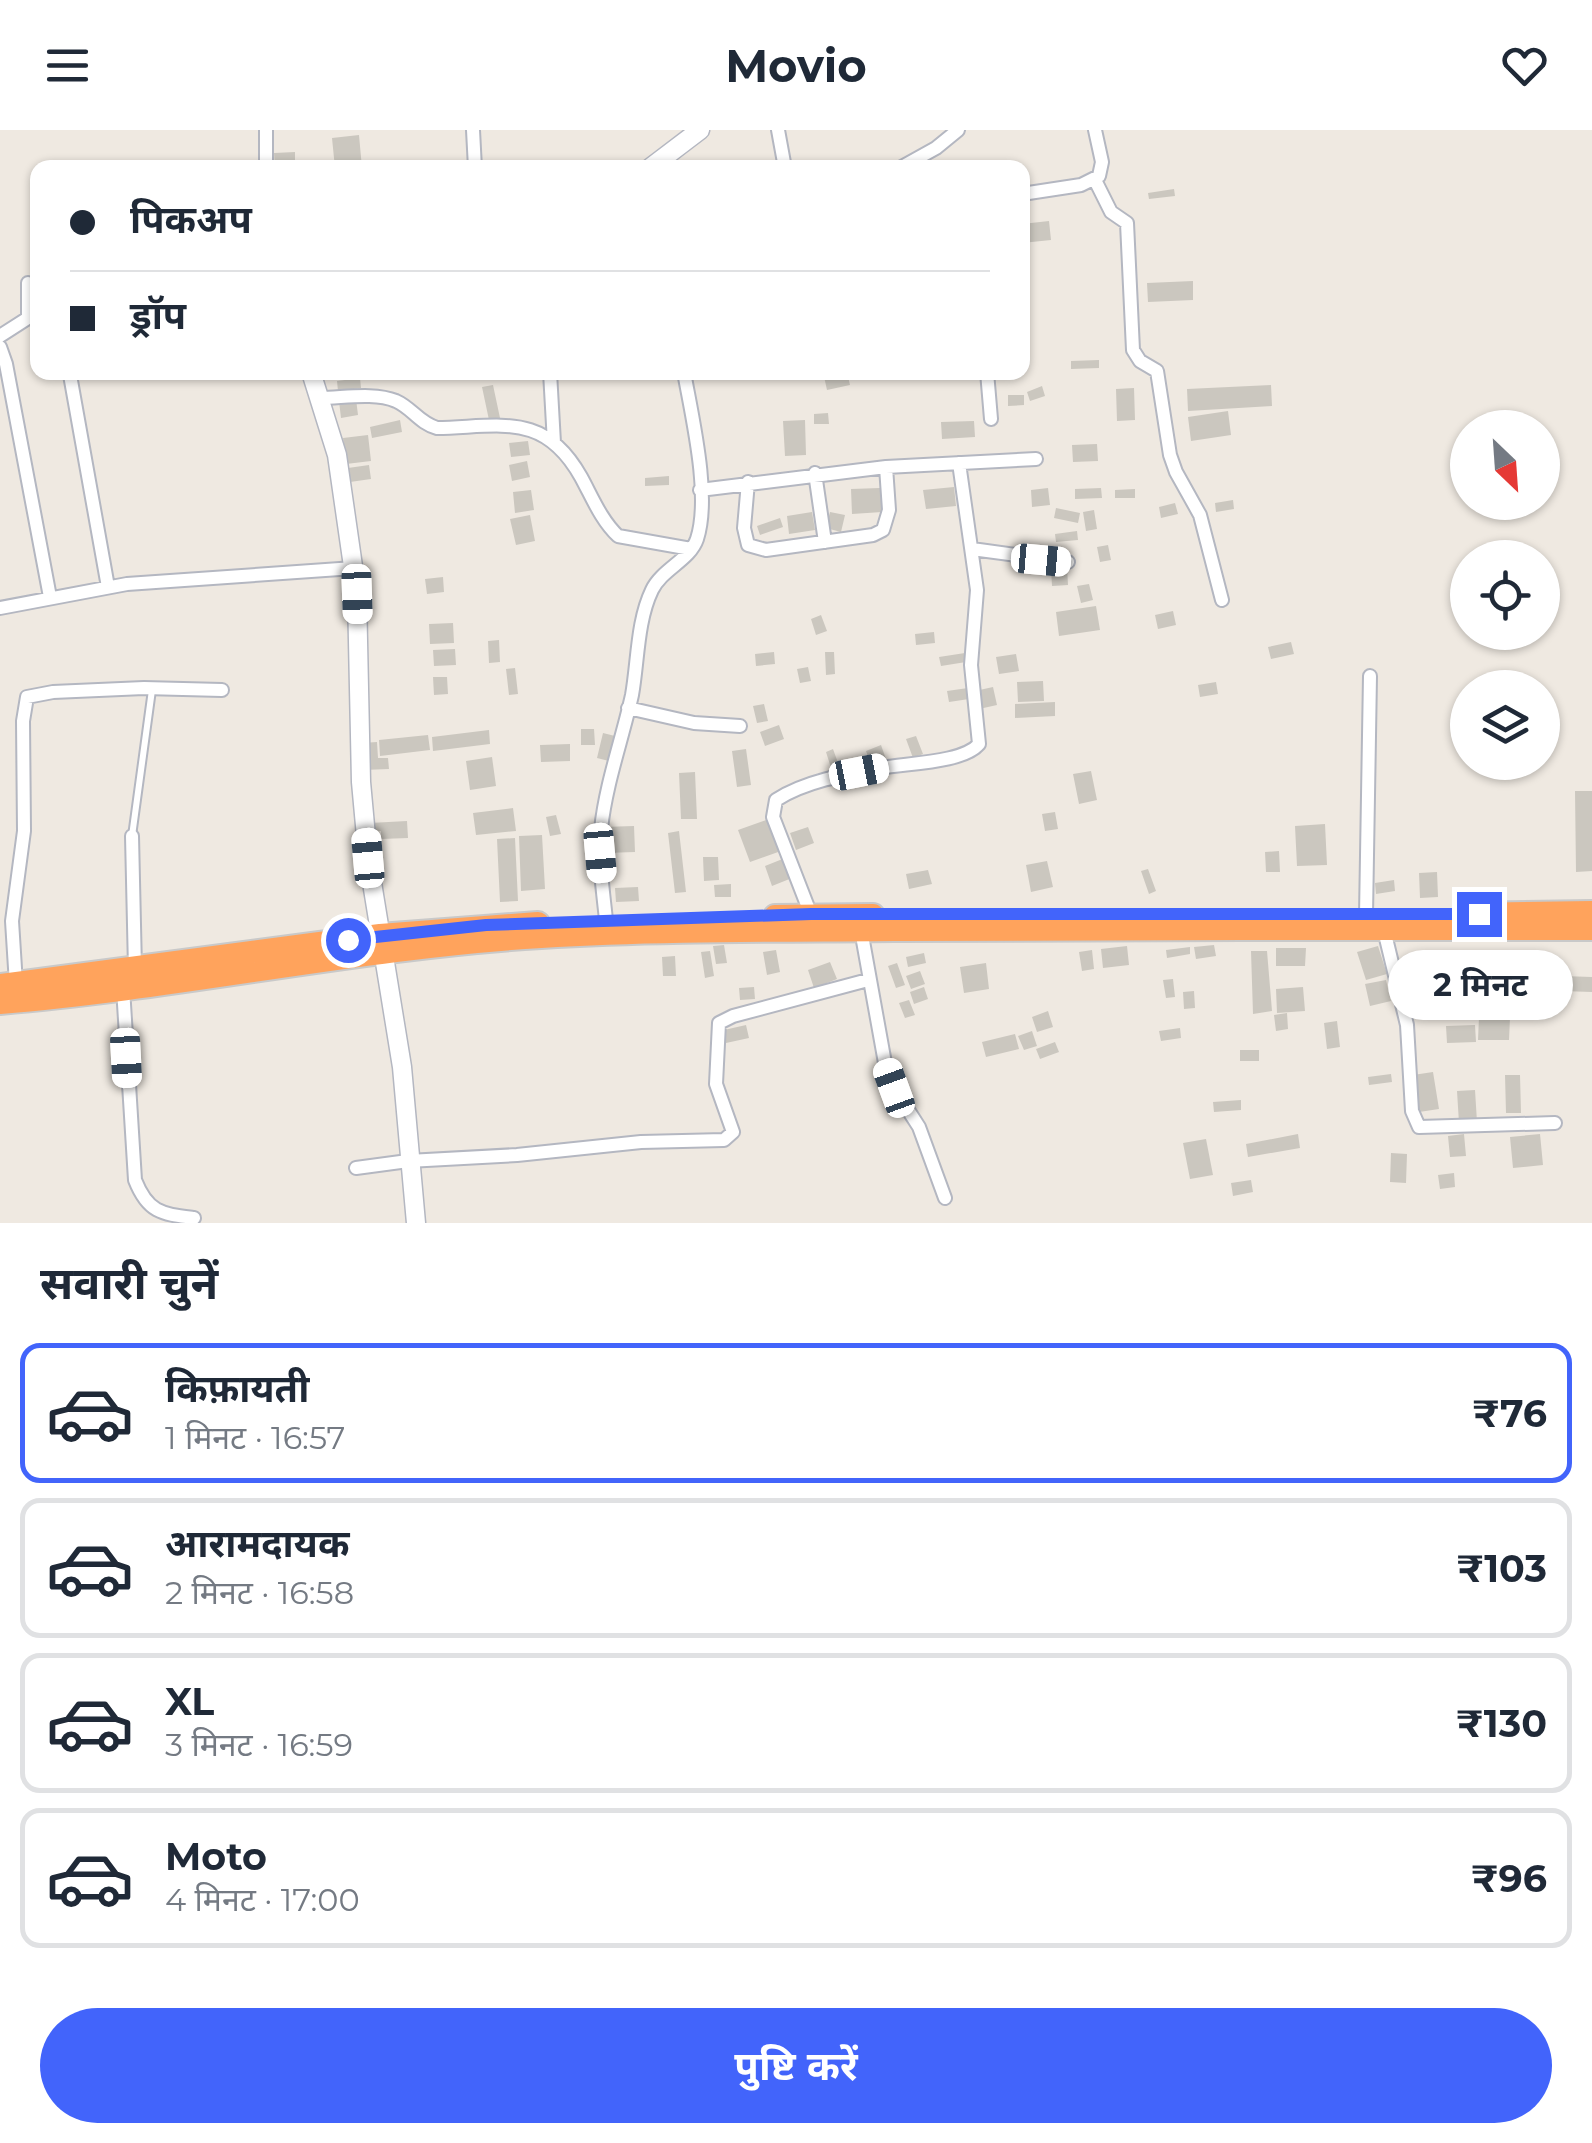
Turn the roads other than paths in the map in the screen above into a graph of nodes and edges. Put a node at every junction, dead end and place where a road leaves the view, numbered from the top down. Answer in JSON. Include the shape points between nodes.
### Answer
{"nodes":[{"id":1,"x":266,"y":130,"type":"edge"},
{"id":2,"x":473,"y":130,"type":"edge"},
{"id":3,"x":700,"y":130,"type":"edge"},
{"id":4,"x":778,"y":130,"type":"edge"},
{"id":5,"x":958,"y":130,"type":"edge"},
{"id":6,"x":1095,"y":130,"type":"edge"},
{"id":7,"x":266,"y":160,"type":"edge"},
{"id":8,"x":475,"y":160,"type":"edge"},
{"id":9,"x":661,"y":160,"type":"edge"},
{"id":10,"x":784,"y":160,"type":"edge"},
{"id":11,"x":914,"y":160,"type":"edge"},
{"id":12,"x":1094,"y":180,"type":"junction"},
{"id":13,"x":1030,"y":192,"type":"edge"},
{"id":14,"x":28,"y":283,"type":"dead end"},
{"id":15,"x":0,"y":336,"type":"edge"},
{"id":16,"x":0,"y":347,"type":"edge"},
{"id":17,"x":71,"y":380,"type":"edge"},
{"id":18,"x":314,"y":380,"type":"edge"},
{"id":19,"x":550,"y":380,"type":"edge"},
{"id":20,"x":685,"y":380,"type":"edge"},
{"id":21,"x":988,"y":380,"type":"edge"},
{"id":22,"x":320,"y":398,"type":"junction"},
{"id":23,"x":991,"y":419,"type":"dead end"},
{"id":24,"x":554,"y":443,"type":"junction"},
{"id":25,"x":1036,"y":459,"type":"dead end"},
{"id":26,"x":960,"y":463,"type":"junction"},
{"id":27,"x":886,"y":467,"type":"junction"},
{"id":28,"x":815,"y":474,"type":"junction"},
{"id":29,"x":748,"y":482,"type":"junction"},
{"id":30,"x":700,"y":490,"type":"junction"},
{"id":31,"x":825,"y":542,"type":"junction"},
{"id":32,"x":692,"y":549,"type":"junction"},
{"id":33,"x":972,"y":550,"type":"junction"},
{"id":34,"x":1068,"y":562,"type":"dead end"},
{"id":35,"x":354,"y":568,"type":"junction"},
{"id":36,"x":108,"y":586,"type":"junction"},
{"id":37,"x":50,"y":597,"type":"junction"},
{"id":38,"x":1222,"y":600,"type":"dead end"},
{"id":39,"x":0,"y":608,"type":"edge"},
{"id":40,"x":1370,"y":676,"type":"dead end"},
{"id":41,"x":152,"y":688,"type":"junction"},
{"id":42,"x":222,"y":690,"type":"dead end"},
{"id":43,"x":628,"y":708,"type":"junction"},
{"id":44,"x":740,"y":726,"type":"dead end"},
{"id":45,"x":132,"y":836,"type":"joint"},
{"id":46,"x":1592,"y":912,"type":"edge"},
{"id":47,"x":811,"y":914,"type":"junction"},
{"id":48,"x":606,"y":920,"type":"junction"},
{"id":49,"x":1375,"y":923,"type":"junction"},
{"id":50,"x":1592,"y":929,"type":"edge"},
{"id":51,"x":860,"y":930,"type":"junction"},
{"id":52,"x":381,"y":943,"type":"junction"},
{"id":53,"x":130,"y":979,"type":"junction"},
{"id":54,"x":868,"y":980,"type":"junction"},
{"id":55,"x":8,"y":984,"type":"edge"},
{"id":56,"x":0,"y":1003,"type":"edge"},
{"id":57,"x":1555,"y":1123,"type":"dead end"},
{"id":58,"x":408,"y":1161,"type":"junction"},
{"id":59,"x":356,"y":1168,"type":"dead end"},
{"id":60,"x":945,"y":1198,"type":"dead end"},
{"id":61,"x":194,"y":1218,"type":"dead end"},
{"id":62,"x":416,"y":1223,"type":"edge"}],
"edges":[{"from":1,"to":7,"type":"street"},
{"from":2,"to":8,"type":"street"},
{"from":3,"to":9,"type":"street"},
{"from":4,"to":10,"type":"street"},
{"from":5,"to":11,"type":"street"},
{"from":6,"to":12,"type":"street","via":[[1102,162]]},
{"from":12,"to":13,"type":"street"},
{"from":12,"to":38,"type":"street","via":[[1111,212],[1127,224],[1133,350],[1160,378],[1170,454],[1200,515]]},
{"from":14,"to":15,"type":"street","via":[[28,318]]},
{"from":16,"to":37,"type":"street"},
{"from":17,"to":36,"type":"street"},
{"from":18,"to":22,"type":"street"},
{"from":19,"to":24,"type":"street"},
{"from":20,"to":30,"type":"street"},
{"from":21,"to":23,"type":"street"},
{"from":22,"to":24,"type":"street","via":[[396,401],[437,428],[522,426]]},
{"from":22,"to":35,"type":"street"},
{"from":24,"to":32,"type":"street","via":[[618,536]]},
{"from":25,"to":26,"type":"street"},
{"from":26,"to":27,"type":"street"},
{"from":26,"to":33,"type":"street"},
{"from":27,"to":28,"type":"street"},
{"from":27,"to":31,"type":"street","via":[[889,510],[883,530]]},
{"from":28,"to":29,"type":"street"},
{"from":28,"to":31,"type":"street"},
{"from":29,"to":30,"type":"street"},
{"from":29,"to":31,"type":"street","via":[[748,546]]},
{"from":30,"to":32,"type":"street"},
{"from":32,"to":43,"type":"street","via":[[651,592]]},
{"from":33,"to":34,"type":"street"},
{"from":33,"to":47,"type":"street","via":[[977,590],[971,665],[979,744],[959,755],[859,772],[776,800],[773,817]]},
{"from":35,"to":36,"type":"street"},
{"from":35,"to":52,"type":"street","via":[[362,782]]},
{"from":36,"to":37,"type":"street"},
{"from":37,"to":39,"type":"street"},
{"from":40,"to":49,"type":"street"},
{"from":41,"to":42,"type":"street"},
{"from":41,"to":45,"type":"lane"},
{"from":41,"to":55,"type":"street","via":[[37,693],[24,701],[24,831]]},
{"from":43,"to":44,"type":"street"},
{"from":43,"to":48,"type":"street","via":[[601,830]]},
{"from":45,"to":53,"type":"street"},
{"from":46,"to":49,"type":"highway"},
{"from":47,"to":48,"type":"highway"},
{"from":47,"to":49,"type":"highway"},
{"from":48,"to":52,"type":"highway","via":[[486,925]]},
{"from":49,"to":50,"type":"highway"},
{"from":49,"to":51,"type":"highway"},
{"from":49,"to":57,"type":"street","via":[[1407,1025],[1418,1128]]},
{"from":51,"to":52,"type":"highway"},
{"from":51,"to":54,"type":"street"},
{"from":52,"to":53,"type":"highway"},
{"from":52,"to":58,"type":"street","via":[[402,1067]]},
{"from":53,"to":55,"type":"highway"},
{"from":53,"to":56,"type":"highway"},
{"from":53,"to":61,"type":"street","via":[[134,1180],[152,1208]]},
{"from":54,"to":58,"type":"street","via":[[719,1023],[716,1084],[733,1132],[724,1140]]},
{"from":54,"to":60,"type":"street","via":[[885,1063],[919,1127]]},
{"from":58,"to":59,"type":"street"},
{"from":58,"to":62,"type":"street"}]}
